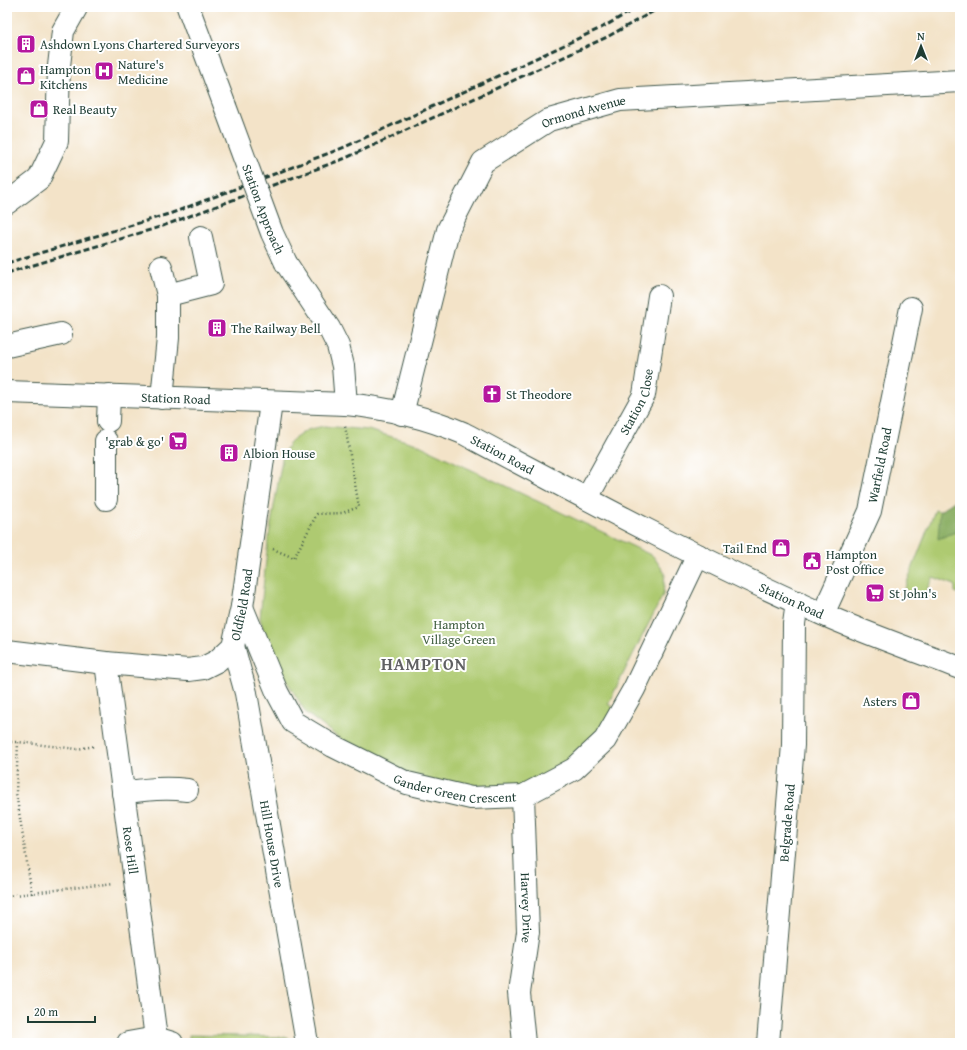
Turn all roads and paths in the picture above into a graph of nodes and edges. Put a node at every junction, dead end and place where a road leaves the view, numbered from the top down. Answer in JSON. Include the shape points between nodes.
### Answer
{"nodes":[{"id":1,"x":77,"y":7,"type":"edge"},
{"id":2,"x":188,"y":7,"type":"edge"},
{"id":3,"x":960,"y":80,"type":"edge"},
{"id":4,"x":7,"y":203,"type":"edge"},
{"id":5,"x":201,"y":237,"type":"dead end"},
{"id":6,"x":161,"y":268,"type":"dead end"},
{"id":7,"x":168,"y":295,"type":"junction"},
{"id":8,"x":659,"y":296,"type":"dead end"},
{"id":9,"x":910,"y":308,"type":"dead end"},
{"id":10,"x":61,"y":334,"type":"dead end"},
{"id":11,"x":7,"y":346,"type":"edge"},
{"id":12,"x":7,"y":392,"type":"edge"},
{"id":13,"x":109,"y":395,"type":"junction"},
{"id":14,"x":162,"y":398,"type":"junction"},
{"id":15,"x":271,"y":403,"type":"junction"},
{"id":16,"x":346,"y":404,"type":"junction"},
{"id":17,"x":402,"y":414,"type":"junction"},
{"id":18,"x":587,"y":498,"type":"junction"},
{"id":19,"x":106,"y":499,"type":"dead end"},
{"id":20,"x":252,"y":541,"type":"junction"},
{"id":21,"x":698,"y":555,"type":"junction"},
{"id":22,"x":797,"y":602,"type":"junction"},
{"id":23,"x":242,"y":607,"type":"junction"},
{"id":24,"x":823,"y":614,"type":"junction"},
{"id":25,"x":233,"y":646,"type":"junction"},
{"id":26,"x":7,"y":651,"type":"edge"},
{"id":27,"x":106,"y":663,"type":"junction"},
{"id":28,"x":960,"y":668,"type":"edge"},
{"id":29,"x":7,"y":742,"type":"edge"},
{"id":30,"x":18,"y":742,"type":"junction"},
{"id":31,"x":116,"y":743,"type":"junction"},
{"id":32,"x":187,"y":790,"type":"dead end"},
{"id":33,"x":123,"y":793,"type":"junction"},
{"id":34,"x":523,"y":796,"type":"junction"},
{"id":35,"x":134,"y":880,"type":"junction"},
{"id":36,"x":32,"y":894,"type":"junction"},
{"id":37,"x":7,"y":896,"type":"edge"},
{"id":38,"x":164,"y":1041,"type":"edge"},
{"id":39,"x":128,"y":1043,"type":"edge"},
{"id":40,"x":307,"y":1043,"type":"edge"},
{"id":41,"x":524,"y":1043,"type":"edge"},
{"id":42,"x":768,"y":1043,"type":"edge"}],
"edges":[{"from":1,"to":4,"type":"street","via":[[63,31],[59,66],[57,141],[39,179]]},
{"from":2,"to":16,"type":"street","name":"Station Approach","bridge":true,"via":[[272,232],[286,263],[333,334],[338,346],[343,366]]},
{"from":3,"to":17,"type":"street","name":"Ormond Avenue","via":[[620,100],[549,120],[483,162],[451,224]]},
{"from":5,"to":7,"type":"street","via":[[211,284]]},
{"from":6,"to":7,"type":"street"},
{"from":7,"to":14,"type":"street","via":[[168,338]]},
{"from":8,"to":18,"type":"street","name":"Station Close","via":[[644,395]]},
{"from":9,"to":24,"type":"street","name":"Warfield Road","via":[[870,511]]},
{"from":10,"to":11,"type":"street"},
{"from":12,"to":13,"type":"street","name":"Station Road"},
{"from":13,"to":14,"type":"street","name":"Station Road"},
{"from":13,"to":19,"type":"street"},
{"from":14,"to":15,"type":"street","name":"Station Road"},
{"from":15,"to":16,"type":"street","name":"Station Road"},
{"from":15,"to":20,"type":"street","name":"Oldfield Road"},
{"from":16,"to":17,"type":"street","name":"Station Road"},
{"from":16,"to":20,"type":"path","via":[[345,427],[359,507],[342,513],[317,514],[294,558]]},
{"from":17,"to":18,"type":"street","name":"Station Road","via":[[437,422],[463,433]]},
{"from":18,"to":21,"type":"street","name":"Station Road"},
{"from":20,"to":23,"type":"street","name":"Oldfield Road"},
{"from":21,"to":22,"type":"street","name":"Station Road"},
{"from":21,"to":34,"type":"street","name":"Gander Green Crescent","via":[[634,689],[605,740],[574,769]]},
{"from":22,"to":24,"type":"street","name":"Station Road"},
{"from":22,"to":42,"type":"street","name":"Belgrade Road","via":[[794,624],[793,745]]},
{"from":23,"to":25,"type":"street","name":"Oldfield Road"},
{"from":23,"to":34,"type":"street","name":"Gander Green Crescent","via":[[274,685],[293,722],[333,746],[407,783],[471,798]]},
{"from":24,"to":28,"type":"street","name":"Station Road"},
{"from":25,"to":27,"type":"street","name":"Oldfield Road","via":[[217,661],[203,668],[188,670]]},
{"from":25,"to":40,"type":"street","name":"Hill House Drive","via":[[246,693]]},
{"from":26,"to":27,"type":"street","name":"Oldfield Road"},
{"from":27,"to":31,"type":"street","name":"Rose Hill"},
{"from":29,"to":30,"type":"path"},
{"from":30,"to":31,"type":"path","via":[[77,749]]},
{"from":30,"to":36,"type":"path","via":[[16,793]]},
{"from":31,"to":33,"type":"street","name":"Rose Hill"},
{"from":32,"to":33,"type":"street","via":[[150,789]]},
{"from":33,"to":35,"type":"street","name":"Rose Hill"},
{"from":34,"to":41,"type":"street","name":"Harvey Drive","via":[[528,932],[519,993]]},
{"from":35,"to":36,"type":"path"},
{"from":35,"to":38,"type":"street","name":"Rose Hill","via":[[149,975]]},
{"from":36,"to":37,"type":"path"},
{"from":38,"to":39,"type":"street"}]}
